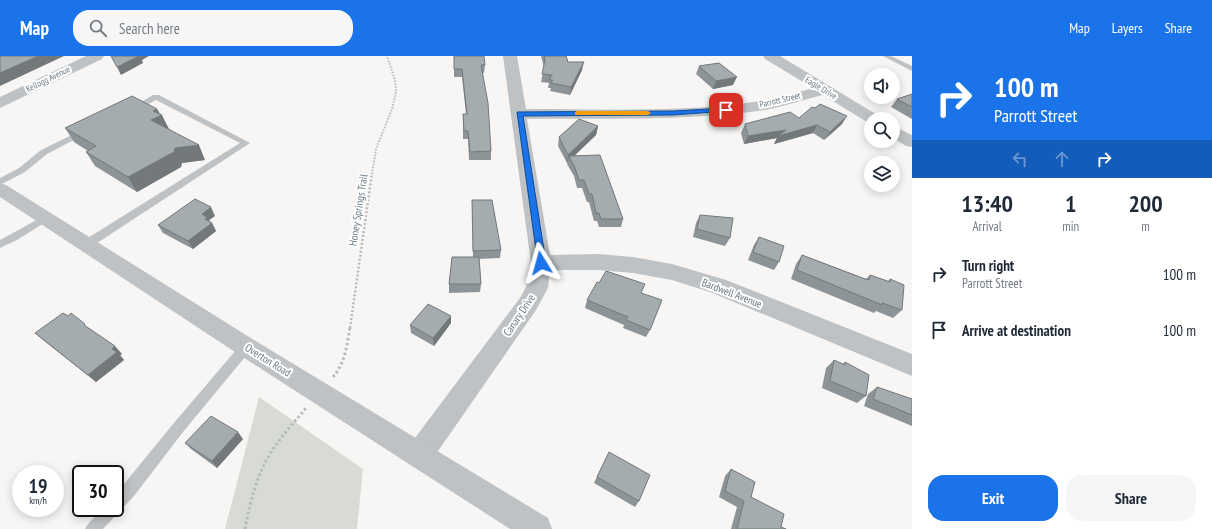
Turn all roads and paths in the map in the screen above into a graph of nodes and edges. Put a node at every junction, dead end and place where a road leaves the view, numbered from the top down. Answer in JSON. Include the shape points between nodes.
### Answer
{"nodes":[{"id":1,"x":97,"y":56,"type":"edge"},
{"id":2,"x":387,"y":56,"type":"edge"},
{"id":3,"x":510,"y":56,"type":"edge"},
{"id":4,"x":770,"y":56,"type":"edge"},
{"id":5,"x":886,"y":56,"type":"edge"},
{"id":6,"x":912,"y":69,"type":"edge"},
{"id":7,"x":824,"y":90,"type":"junction"},
{"id":8,"x":0,"y":103,"type":"edge"},
{"id":9,"x":128,"y":111,"type":"edge"},
{"id":10,"x":520,"y":114,"type":"junction"},
{"id":11,"x":864,"y":114,"type":"edge"},
{"id":12,"x":93,"y":128,"type":"edge"},
{"id":13,"x":900,"y":135,"type":"edge"},
{"id":14,"x":912,"y":142,"type":"edge"},
{"id":15,"x":0,"y":182,"type":"edge"},
{"id":16,"x":0,"y":189,"type":"edge"},
{"id":17,"x":46,"y":218,"type":"junction"},
{"id":18,"x":0,"y":244,"type":"edge"},
{"id":19,"x":87,"y":244,"type":"junction"},
{"id":20,"x":541,"y":263,"type":"junction"},
{"id":21,"x":246,"y":347,"type":"junction"},
{"id":22,"x":912,"y":365,"type":"edge"},
{"id":23,"x":339,"y":370,"type":"dead end"},
{"id":24,"x":302,"y":413,"type":"dead end"},
{"id":25,"x":419,"y":455,"type":"junction"},
{"id":26,"x":124,"y":496,"type":"edge"},
{"id":27,"x":104,"y":517,"type":"edge"},
{"id":28,"x":93,"y":529,"type":"edge"},
{"id":29,"x":246,"y":529,"type":"edge"},
{"id":30,"x":537,"y":529,"type":"edge"}],
"edges":[{"from":1,"to":8,"type":"street","name":"Kellogg Avenue"},
{"from":2,"to":23,"type":"path","name":"Honey Springs Trail","via":[[396,83],[396,98],[376,149],[346,353]]},
{"from":3,"to":10,"type":"street","name":"Canary Drive"},
{"from":4,"to":7,"type":"street","name":"Eagle Drive"},
{"from":5,"to":6,"type":"lane"},
{"from":7,"to":10,"type":"street","name":"Parrott Street","via":[[761,105],[726,110]]},
{"from":7,"to":11,"type":"street","name":"Eagle Drive"},
{"from":9,"to":19,"type":"lane","via":[[156,97],[246,143]]},
{"from":10,"to":20,"type":"street","name":"Canary Drive"},
{"from":12,"to":15,"type":"lane","via":[[44,152],[22,170]]},
{"from":13,"to":14,"type":"street"},
{"from":16,"to":17,"type":"street","name":"Overton Road"},
{"from":17,"to":18,"type":"lane"},
{"from":17,"to":19,"type":"street","name":"Overton Road"},
{"from":19,"to":21,"type":"street","name":"Overton Road"},
{"from":20,"to":22,"type":"street","name":"Bardwell Avenue","via":[[598,262],[672,272],[718,286]]},
{"from":20,"to":25,"type":"street","name":"Canary Drive","via":[[537,288],[528,304]]},
{"from":21,"to":25,"type":"street","name":"Overton Road"},
{"from":21,"to":26,"type":"lane"},
{"from":24,"to":29,"type":"path","via":[[275,445],[262,470],[251,500]]},
{"from":25,"to":30,"type":"street","name":"Overton Road"},
{"from":27,"to":28,"type":"lane"}]}
